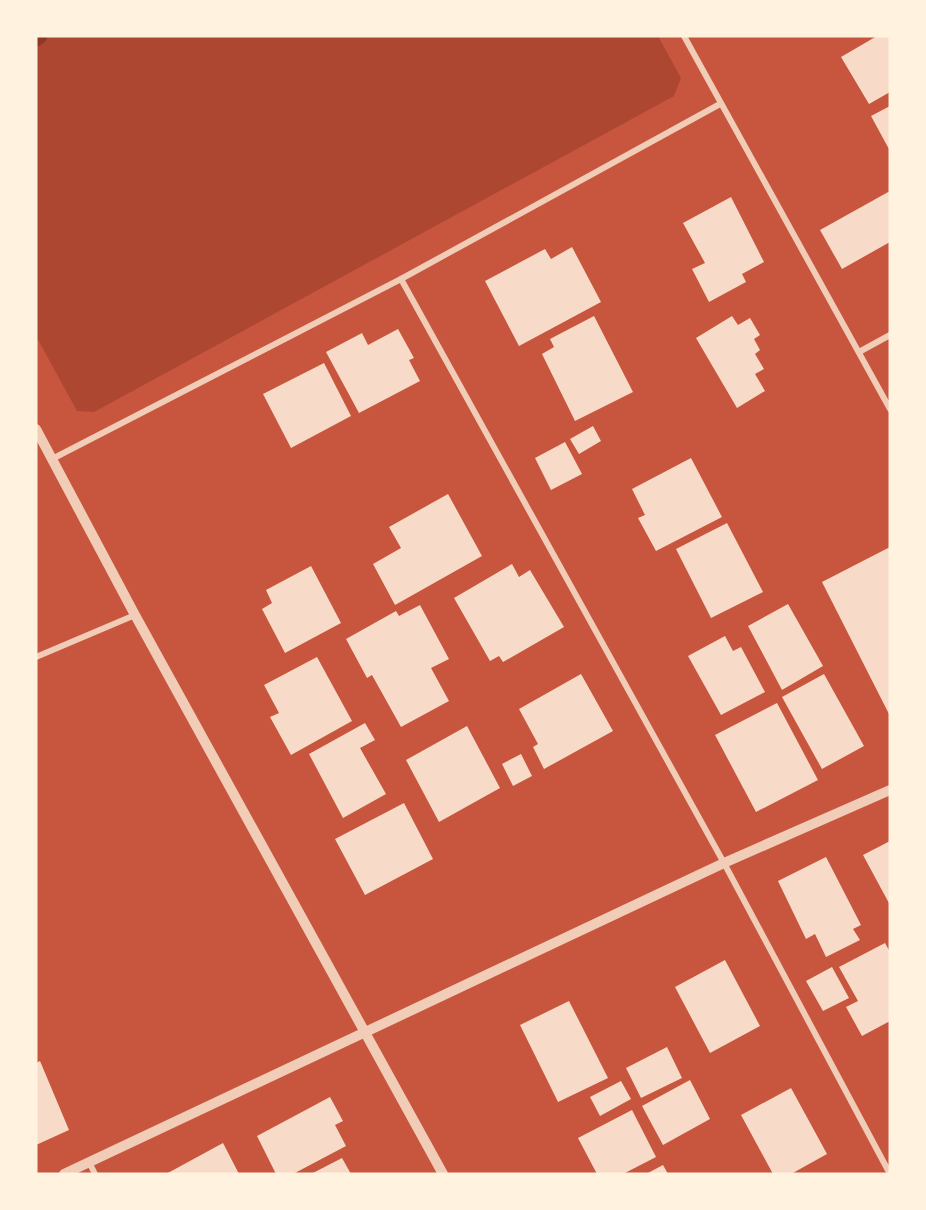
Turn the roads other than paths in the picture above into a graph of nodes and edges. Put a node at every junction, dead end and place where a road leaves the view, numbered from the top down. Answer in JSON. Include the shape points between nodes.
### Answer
{"nodes":[{"id":1,"x":684,"y":36,"type":"edge"},
{"id":2,"x":720,"y":104,"type":"junction"},
{"id":3,"x":401,"y":279,"type":"junction"},
{"id":4,"x":890,"y":335,"type":"edge"},
{"id":5,"x":859,"y":352,"type":"junction"},
{"id":6,"x":890,"y":409,"type":"edge"},
{"id":7,"x":36,"y":429,"type":"edge"},
{"id":8,"x":52,"y":459,"type":"junction"},
{"id":9,"x":135,"y":615,"type":"junction"},
{"id":10,"x":36,"y":657,"type":"edge"},
{"id":11,"x":890,"y":790,"type":"edge"},
{"id":12,"x":724,"y":863,"type":"junction"},
{"id":13,"x":366,"y":1033,"type":"junction"},
{"id":14,"x":89,"y":1162,"type":"junction"},
{"id":15,"x":64,"y":1174,"type":"edge"},
{"id":16,"x":95,"y":1174,"type":"edge"},
{"id":17,"x":443,"y":1174,"type":"edge"},
{"id":18,"x":890,"y":1174,"type":"edge"}],
"edges":[{"from":1,"to":2,"type":"street"},
{"from":2,"to":3,"type":"street"},
{"from":2,"to":5,"type":"street"},
{"from":3,"to":8,"type":"street"},
{"from":3,"to":12,"type":"street"},
{"from":4,"to":5,"type":"street"},
{"from":5,"to":6,"type":"street"},
{"from":7,"to":8,"type":"street"},
{"from":8,"to":9,"type":"street"},
{"from":9,"to":10,"type":"street"},
{"from":9,"to":13,"type":"street"},
{"from":11,"to":12,"type":"street"},
{"from":12,"to":13,"type":"street"},
{"from":12,"to":18,"type":"street"},
{"from":13,"to":14,"type":"street"},
{"from":13,"to":17,"type":"street"},
{"from":14,"to":15,"type":"street"},
{"from":14,"to":16,"type":"street"}]}
